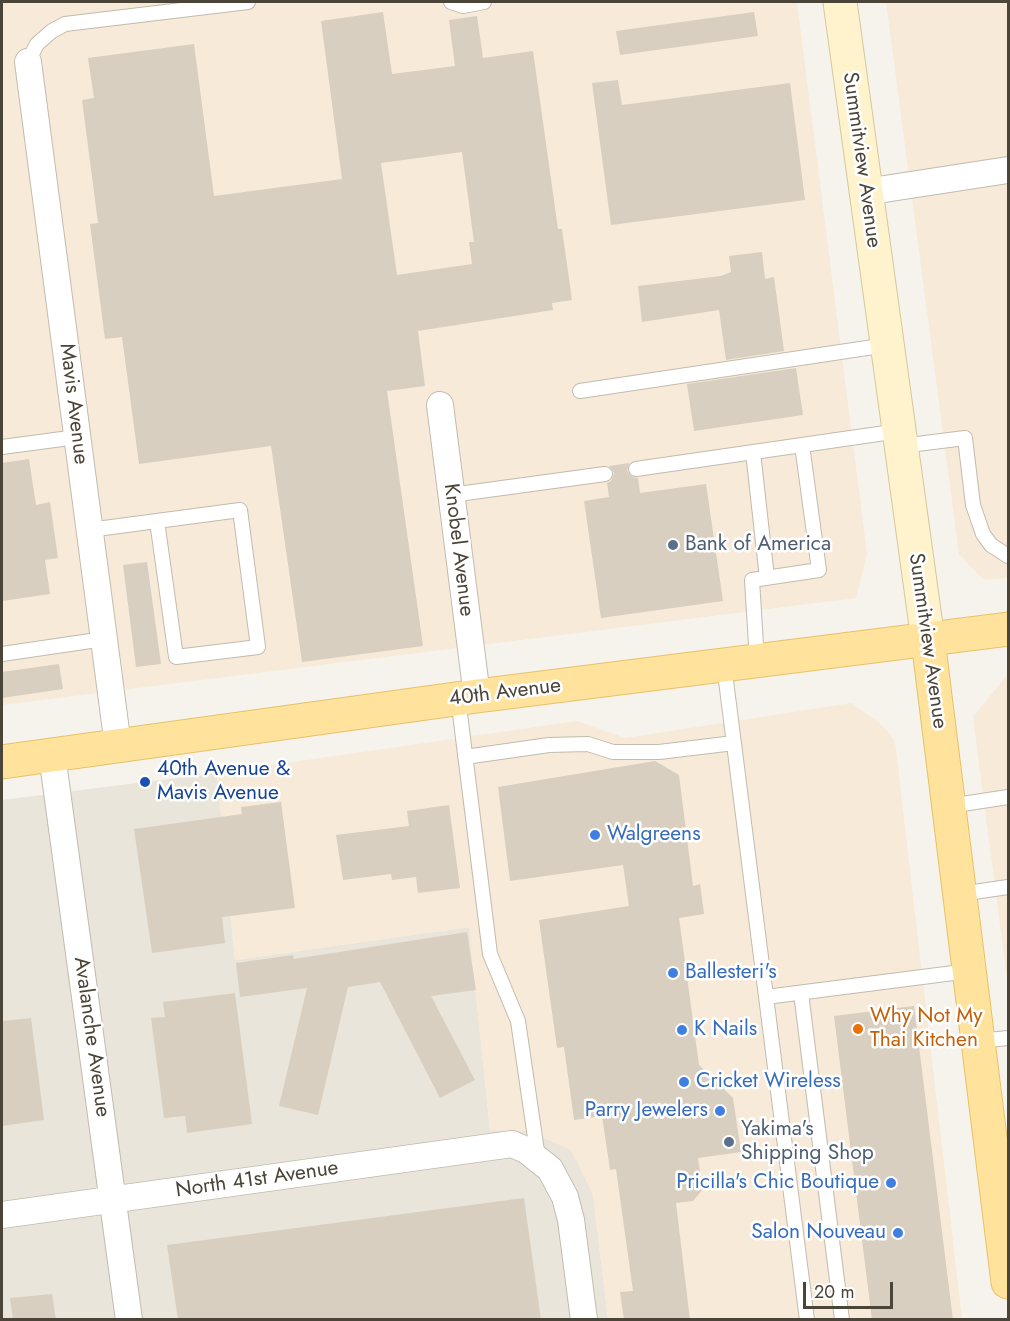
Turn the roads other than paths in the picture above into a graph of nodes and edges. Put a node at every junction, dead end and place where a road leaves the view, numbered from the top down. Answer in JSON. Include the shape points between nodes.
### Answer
{"nodes":[{"id":1,"x":248,"y":2,"type":"edge"},
{"id":2,"x":451,"y":2,"type":"edge"},
{"id":3,"x":484,"y":2,"type":"edge"},
{"id":4,"x":840,"y":2,"type":"edge"},
{"id":5,"x":28,"y":62,"type":"joint"},
{"id":6,"x":1008,"y":170,"type":"edge"},
{"id":7,"x":865,"y":192,"type":"junction"},
{"id":8,"x":886,"y":345,"type":"junction"},
{"id":9,"x":580,"y":391,"type":"dead end"},
{"id":10,"x":440,"y":405,"type":"dead end"},
{"id":11,"x":77,"y":437,"type":"junction"},
{"id":12,"x":900,"y":439,"type":"junction"},
{"id":13,"x":802,"y":445,"type":"junction"},
{"id":14,"x":2,"y":447,"type":"edge"},
{"id":15,"x":753,"y":452,"type":"junction"},
{"id":16,"x":636,"y":469,"type":"dead end"},
{"id":17,"x":605,"y":474,"type":"dead end"},
{"id":18,"x":451,"y":495,"type":"junction"},
{"id":19,"x":157,"y":521,"type":"junction"},
{"id":20,"x":89,"y":530,"type":"junction"},
{"id":21,"x":1008,"y":556,"type":"edge"},
{"id":22,"x":767,"y":578,"type":"junction"},
{"id":23,"x":1008,"y":629,"type":"edge"},
{"id":24,"x":104,"y":639,"type":"junction"},
{"id":25,"x":928,"y":640,"type":"junction"},
{"id":26,"x":2,"y":654,"type":"edge"},
{"id":27,"x":757,"y":661,"type":"junction"},
{"id":28,"x":724,"y":665,"type":"junction"},
{"id":29,"x":468,"y":697,"type":"junction"},
{"id":30,"x":734,"y":743,"type":"junction"},
{"id":31,"x":118,"y":746,"type":"junction"},
{"id":32,"x":52,"y":755,"type":"junction"},
{"id":33,"x":465,"y":757,"type":"junction"},
{"id":34,"x":2,"y":762,"type":"edge"},
{"id":35,"x":1008,"y":797,"type":"edge"},
{"id":36,"x":949,"y":806,"type":"junction"},
{"id":37,"x":1008,"y":887,"type":"edge"},
{"id":38,"x":960,"y":894,"type":"junction"},
{"id":39,"x":969,"y":971,"type":"junction"},
{"id":40,"x":801,"y":993,"type":"junction"},
{"id":41,"x":766,"y":997,"type":"junction"},
{"id":42,"x":994,"y":1040,"type":"edge"},
{"id":43,"x":538,"y":1160,"type":"junction"},
{"id":44,"x":113,"y":1200,"type":"junction"},
{"id":45,"x":2,"y":1215,"type":"edge"},
{"id":46,"x":1008,"y":1282,"type":"edge"},
{"id":47,"x":129,"y":1320,"type":"edge"},
{"id":48,"x":584,"y":1320,"type":"edge"},
{"id":49,"x":807,"y":1320,"type":"edge"},
{"id":50,"x":842,"y":1320,"type":"edge"}],
"edges":[{"from":1,"to":5,"type":"lane","via":[[65,24],[37,44]]},
{"from":2,"to":3,"type":"lane","via":[[463,6]]},
{"from":4,"to":7,"type":"main road","name":"Summitview Avenue"},
{"from":5,"to":11,"type":"street","name":"Mavis Avenue"},
{"from":6,"to":7,"type":"street"},
{"from":7,"to":8,"type":"main road","name":"Summitview Avenue"},
{"from":8,"to":9,"type":"lane"},
{"from":8,"to":12,"type":"main road","name":"Summitview Avenue"},
{"from":10,"to":18,"type":"street","name":"Knobel Avenue"},
{"from":11,"to":14,"type":"lane"},
{"from":11,"to":20,"type":"street","name":"Mavis Avenue"},
{"from":12,"to":13,"type":"lane"},
{"from":12,"to":21,"type":"lane","via":[[965,438],[973,505],[982,534]]},
{"from":12,"to":25,"type":"main road","name":"Summitview Avenue"},
{"from":13,"to":15,"type":"lane"},
{"from":13,"to":22,"type":"lane","via":[[819,570]]},
{"from":15,"to":16,"type":"lane"},
{"from":15,"to":22,"type":"lane"},
{"from":17,"to":18,"type":"lane"},
{"from":18,"to":29,"type":"street","name":"Knobel Avenue"},
{"from":19,"to":19,"type":"lane","via":[[240,510],[258,646],[176,657]]},
{"from":19,"to":20,"type":"lane"},
{"from":20,"to":24,"type":"street","name":"Mavis Avenue"},
{"from":22,"to":27,"type":"lane","via":[[752,580]]},
{"from":23,"to":25,"type":"main road","name":"40th Avenue"},
{"from":24,"to":26,"type":"lane"},
{"from":24,"to":31,"type":"street","name":"Mavis Avenue"},
{"from":25,"to":27,"type":"main road","name":"40th Avenue"},
{"from":25,"to":36,"type":"main road","name":"Summitview Avenue"},
{"from":27,"to":28,"type":"main road","name":"40th Avenue"},
{"from":28,"to":29,"type":"main road","name":"40th Avenue"},
{"from":28,"to":30,"type":"lane"},
{"from":29,"to":31,"type":"main road","name":"40th Avenue"},
{"from":29,"to":33,"type":"lane"},
{"from":30,"to":33,"type":"lane","via":[[659,752],[613,752],[588,744],[549,745]]},
{"from":30,"to":41,"type":"lane"},
{"from":31,"to":32,"type":"main road","name":"40th Avenue"},
{"from":32,"to":34,"type":"main road","name":"40th Avenue"},
{"from":32,"to":44,"type":"street","name":"Avalanche Avenue"},
{"from":33,"to":43,"type":"lane","via":[[490,954],[518,1021]]},
{"from":35,"to":36,"type":"lane"},
{"from":36,"to":38,"type":"main road","name":"Summitview Avenue"},
{"from":37,"to":38,"type":"lane"},
{"from":38,"to":39,"type":"main road","name":"Summitview Avenue"},
{"from":39,"to":40,"type":"lane"},
{"from":39,"to":42,"type":"main road","name":"Summitview Avenue"},
{"from":40,"to":41,"type":"lane"},
{"from":40,"to":50,"type":"lane"},
{"from":41,"to":49,"type":"lane"},
{"from":42,"to":46,"type":"main road","name":"Summitview Avenue"},
{"from":43,"to":44,"type":"street","name":"North 41st Avenue","via":[[512,1144]]},
{"from":43,"to":48,"type":"street","via":[[556,1176],[565,1197]]},
{"from":44,"to":45,"type":"street","name":"North 41st Avenue"},
{"from":44,"to":47,"type":"street","name":"Avalanche Avenue"}]}
